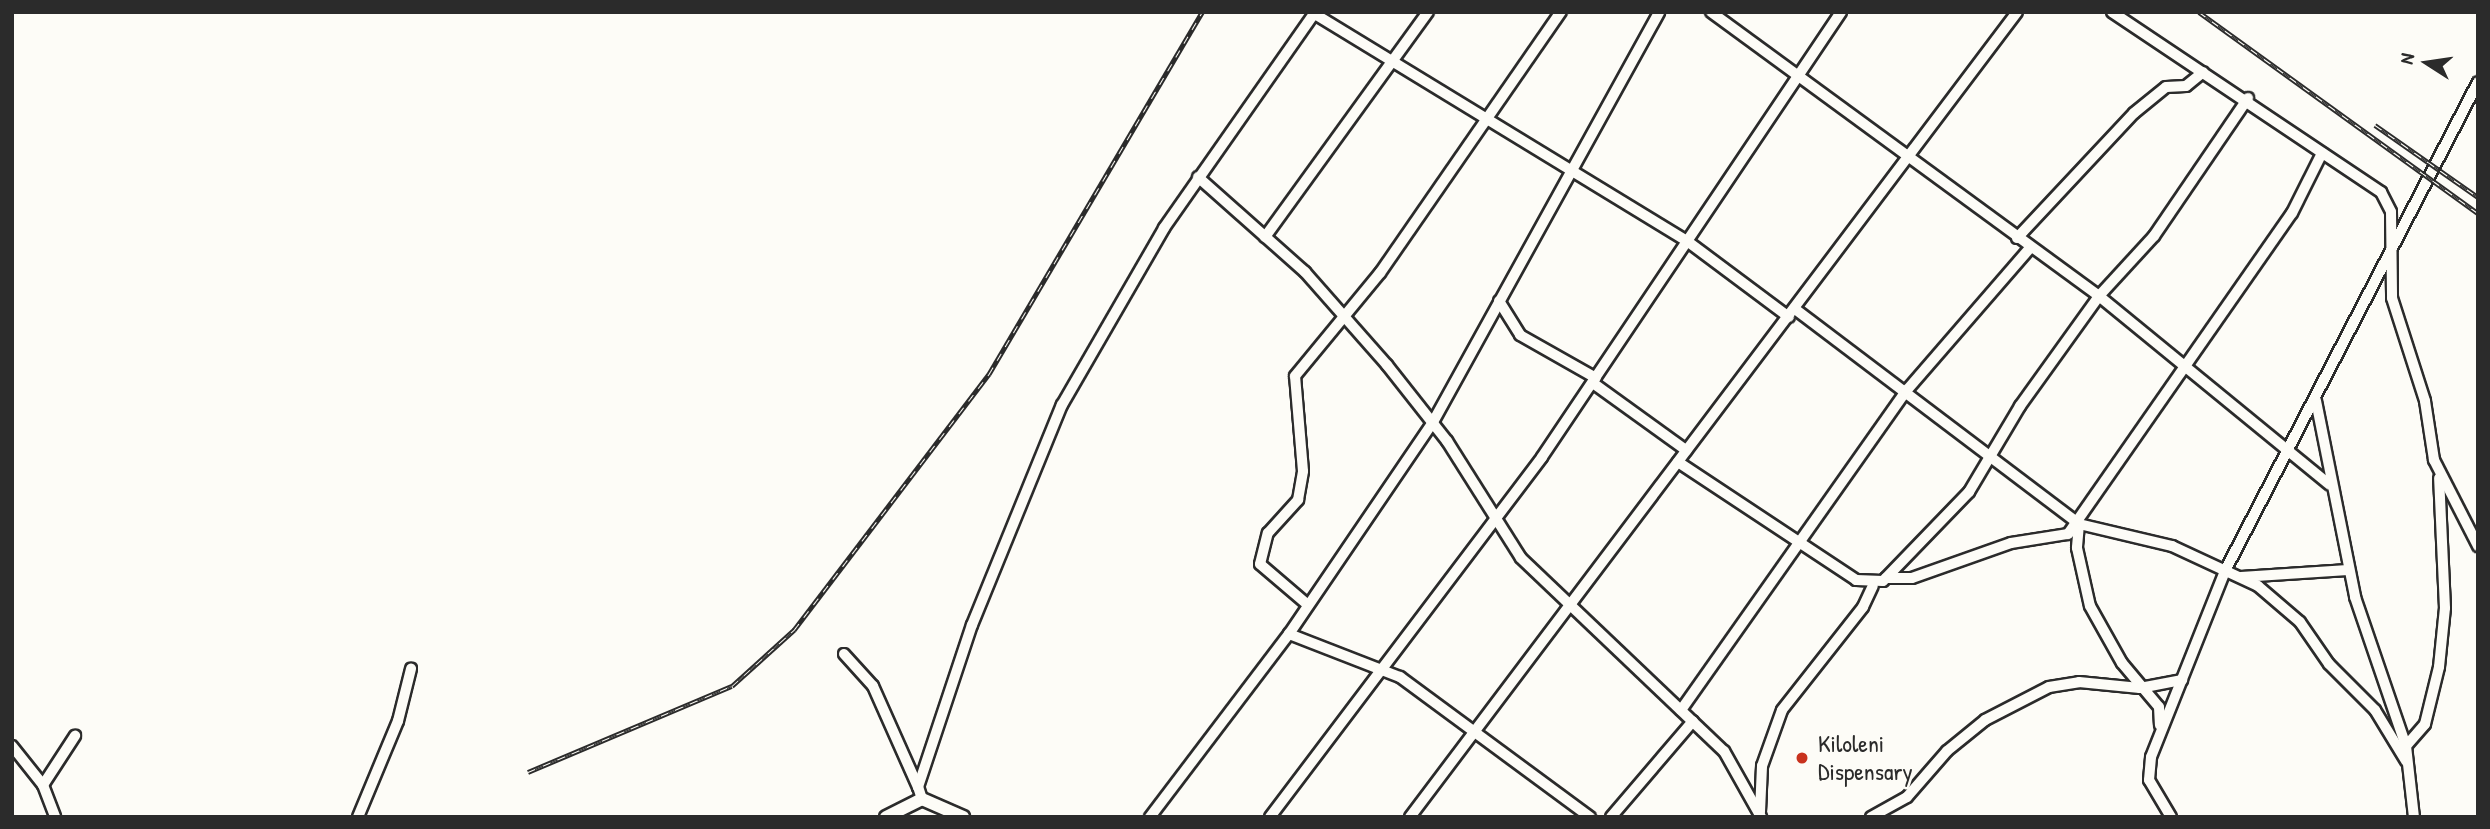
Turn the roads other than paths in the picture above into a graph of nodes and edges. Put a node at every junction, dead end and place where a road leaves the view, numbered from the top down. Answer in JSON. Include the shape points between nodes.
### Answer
{"nodes":[{"id":1,"x":1428,"y":12,"type":"edge"},
{"id":2,"x":1561,"y":12,"type":"edge"},
{"id":3,"x":1659,"y":12,"type":"edge"},
{"id":4,"x":1711,"y":12,"type":"edge"},
{"id":5,"x":1841,"y":12,"type":"edge"},
{"id":6,"x":2017,"y":12,"type":"edge"},
{"id":7,"x":2112,"y":12,"type":"edge"},
{"id":8,"x":1315,"y":13,"type":"edge"},
{"id":9,"x":1391,"y":64,"type":"junction"},
{"id":10,"x":2203,"y":72,"type":"junction"},
{"id":11,"x":1800,"y":74,"type":"junction"},
{"id":12,"x":2478,"y":82,"type":"edge"},
{"id":13,"x":2248,"y":98,"type":"junction"},
{"id":14,"x":1486,"y":122,"type":"junction"},
{"id":15,"x":2322,"y":153,"type":"junction"},
{"id":16,"x":1910,"y":158,"type":"junction"},
{"id":17,"x":1574,"y":175,"type":"junction"},
{"id":18,"x":1198,"y":177,"type":"junction"},
{"id":19,"x":1265,"y":237,"type":"junction"},
{"id":20,"x":2017,"y":238,"type":"junction"},
{"id":21,"x":2392,"y":240,"type":"junction"},
{"id":22,"x":1687,"y":241,"type":"junction"},
{"id":23,"x":2031,"y":247,"type":"junction"},
{"id":24,"x":2099,"y":296,"type":"junction"},
{"id":25,"x":1499,"y":301,"type":"junction"},
{"id":26,"x":1792,"y":313,"type":"junction"},
{"id":27,"x":1341,"y":318,"type":"junction"},
{"id":28,"x":2188,"y":365,"type":"junction"},
{"id":29,"x":1595,"y":380,"type":"junction"},
{"id":30,"x":1907,"y":390,"type":"junction"},
{"id":31,"x":2316,"y":401,"type":"junction"},
{"id":32,"x":1433,"y":422,"type":"junction"},
{"id":33,"x":2285,"y":447,"type":"junction"},
{"id":34,"x":1686,"y":450,"type":"junction"},
{"id":35,"x":1992,"y":454,"type":"junction"},
{"id":36,"x":1678,"y":461,"type":"junction"},
{"id":37,"x":2439,"y":474,"type":"junction"},
{"id":38,"x":2330,"y":485,"type":"junction"},
{"id":39,"x":1495,"y":521,"type":"junction"},
{"id":40,"x":2077,"y":523,"type":"junction"},
{"id":41,"x":1800,"y":542,"type":"junction"},
{"id":42,"x":2478,"y":546,"type":"edge"},
{"id":43,"x":2226,"y":569,"type":"junction"},
{"id":44,"x":2348,"y":570,"type":"junction"},
{"id":45,"x":2241,"y":577,"type":"junction"},
{"id":46,"x":1886,"y":578,"type":"junction"},
{"id":47,"x":1873,"y":586,"type":"junction"},
{"id":48,"x":1571,"y":603,"type":"junction"},
{"id":49,"x":1308,"y":605,"type":"junction"},
{"id":50,"x":1289,"y":634,"type":"junction"},
{"id":51,"x":844,"y":654,"type":"dead end"},
{"id":52,"x":411,"y":669,"type":"dead end"},
{"id":53,"x":1384,"y":669,"type":"junction"},
{"id":54,"x":2182,"y":680,"type":"junction"},
{"id":55,"x":2140,"y":688,"type":"junction"},
{"id":56,"x":1681,"y":710,"type":"junction"},
{"id":57,"x":1693,"y":721,"type":"junction"},
{"id":58,"x":1473,"y":732,"type":"junction"},
{"id":59,"x":75,"y":736,"type":"dead end"},
{"id":60,"x":2158,"y":739,"type":"junction"},
{"id":61,"x":12,"y":746,"type":"edge"},
{"id":62,"x":2406,"y":746,"type":"junction"},
{"id":63,"x":2406,"y":761,"type":"junction"},
{"id":64,"x":43,"y":785,"type":"junction"},
{"id":65,"x":920,"y":793,"type":"junction"},
{"id":66,"x":1416,"y":814,"type":"edge"},
{"id":67,"x":1761,"y":816,"type":"edge"},
{"id":68,"x":55,"y":817,"type":"edge"},
{"id":69,"x":358,"y":817,"type":"edge"},
{"id":70,"x":886,"y":817,"type":"edge"},
{"id":71,"x":963,"y":817,"type":"edge"},
{"id":72,"x":1150,"y":817,"type":"edge"},
{"id":73,"x":1270,"y":817,"type":"edge"},
{"id":74,"x":1590,"y":817,"type":"edge"},
{"id":75,"x":1611,"y":817,"type":"edge"},
{"id":76,"x":1871,"y":817,"type":"edge"},
{"id":77,"x":2171,"y":817,"type":"edge"},
{"id":78,"x":2414,"y":817,"type":"edge"}],
"edges":[{"from":1,"to":9,"type":"street"},
{"from":2,"to":14,"type":"street"},
{"from":3,"to":17,"type":"street"},
{"from":4,"to":11,"type":"street"},
{"from":5,"to":11,"type":"street"},
{"from":6,"to":16,"type":"street"},
{"from":7,"to":10,"type":"street"},
{"from":8,"to":9,"type":"street"},
{"from":8,"to":18,"type":"street"},
{"from":9,"to":14,"type":"street"},
{"from":9,"to":19,"type":"street"},
{"from":10,"to":13,"type":"street"},
{"from":10,"to":20,"type":"street","via":[[2186,86],[2166,87],[2134,113]]},
{"from":11,"to":16,"type":"street"},
{"from":11,"to":22,"type":"street"},
{"from":12,"to":21,"type":"street"},
{"from":13,"to":15,"type":"street"},
{"from":13,"to":24,"type":"street","via":[[2154,236]]},
{"from":14,"to":17,"type":"street"},
{"from":14,"to":27,"type":"street"},
{"from":15,"to":21,"type":"street","via":[[2381,192],[2391,212]]},
{"from":15,"to":28,"type":"street","via":[[2310,186]]},
{"from":16,"to":20,"type":"street"},
{"from":16,"to":26,"type":"street"},
{"from":17,"to":22,"type":"street"},
{"from":17,"to":25,"type":"street"},
{"from":18,"to":19,"type":"street"},
{"from":18,"to":65,"type":"street","via":[[1052,425],[972,625]]},
{"from":19,"to":27,"type":"street","via":[[1305,272]]},
{"from":20,"to":23,"type":"street"},
{"from":21,"to":31,"type":"street"},
{"from":21,"to":37,"type":"street","via":[[2392,298],[2425,401]]},
{"from":22,"to":26,"type":"street"},
{"from":22,"to":29,"type":"street"},
{"from":23,"to":24,"type":"street"},
{"from":23,"to":30,"type":"street"},
{"from":24,"to":28,"type":"street"},
{"from":24,"to":35,"type":"street"},
{"from":25,"to":29,"type":"street","via":[[1520,335]]},
{"from":25,"to":32,"type":"street"},
{"from":26,"to":30,"type":"street"},
{"from":26,"to":34,"type":"street"},
{"from":27,"to":32,"type":"street"},
{"from":27,"to":49,"type":"street","via":[[1294,376],[1302,462],[1298,500],[1268,533],[1260,559],[1280,586]]},
{"from":28,"to":33,"type":"street"},
{"from":28,"to":40,"type":"street"},
{"from":29,"to":34,"type":"street"},
{"from":29,"to":39,"type":"street"},
{"from":30,"to":35,"type":"street"},
{"from":30,"to":41,"type":"street"},
{"from":31,"to":33,"type":"street"},
{"from":31,"to":38,"type":"street"},
{"from":32,"to":39,"type":"street"},
{"from":32,"to":49,"type":"street"},
{"from":33,"to":38,"type":"street"},
{"from":33,"to":43,"type":"street"},
{"from":34,"to":36,"type":"street"},
{"from":35,"to":40,"type":"street"},
{"from":35,"to":46,"type":"street","via":[[1956,508]]},
{"from":36,"to":41,"type":"street"},
{"from":36,"to":48,"type":"street"},
{"from":37,"to":42,"type":"street"},
{"from":37,"to":62,"type":"street","via":[[2445,608],[2439,667],[2425,724]]},
{"from":38,"to":44,"type":"street"},
{"from":39,"to":48,"type":"street","via":[[1521,558]]},
{"from":39,"to":53,"type":"street"},
{"from":40,"to":43,"type":"street","via":[[2172,546]]},
{"from":40,"to":46,"type":"street","via":[[2065,536],[2011,543],[1912,578]]},
{"from":40,"to":55,"type":"street","via":[[2077,548],[2090,606]]},
{"from":41,"to":47,"type":"street"},
{"from":41,"to":56,"type":"street"},
{"from":43,"to":45,"type":"street"},
{"from":43,"to":54,"type":"street"},
{"from":44,"to":45,"type":"street"},
{"from":44,"to":62,"type":"street"},
{"from":45,"to":63,"type":"street","via":[[2300,622],[2329,664],[2375,710]]},
{"from":46,"to":47,"type":"street"},
{"from":47,"to":67,"type":"street","via":[[1782,710],[1762,766]]},
{"from":48,"to":56,"type":"street"},
{"from":48,"to":58,"type":"street"},
{"from":49,"to":50,"type":"street"},
{"from":50,"to":53,"type":"street"},
{"from":50,"to":72,"type":"street"},
{"from":51,"to":65,"type":"street","via":[[873,686]]},
{"from":52,"to":69,"type":"street","via":[[398,721]]},
{"from":53,"to":58,"type":"street"},
{"from":53,"to":73,"type":"street"},
{"from":54,"to":55,"type":"street"},
{"from":54,"to":60,"type":"street"},
{"from":55,"to":60,"type":"street","via":[[2159,707]]},
{"from":55,"to":76,"type":"street","via":[[2067,682],[2018,700],[1947,751],[1908,797]]},
{"from":56,"to":57,"type":"street"},
{"from":57,"to":67,"type":"street","via":[[1732,761]]},
{"from":57,"to":75,"type":"street"},
{"from":58,"to":66,"type":"street"},
{"from":58,"to":74,"type":"street"},
{"from":59,"to":64,"type":"street"},
{"from":60,"to":77,"type":"street","via":[[2149,780]]},
{"from":61,"to":64,"type":"street"},
{"from":62,"to":63,"type":"street"},
{"from":63,"to":78,"type":"street"},
{"from":64,"to":68,"type":"street"},
{"from":65,"to":70,"type":"street"},
{"from":65,"to":71,"type":"street"}]}
